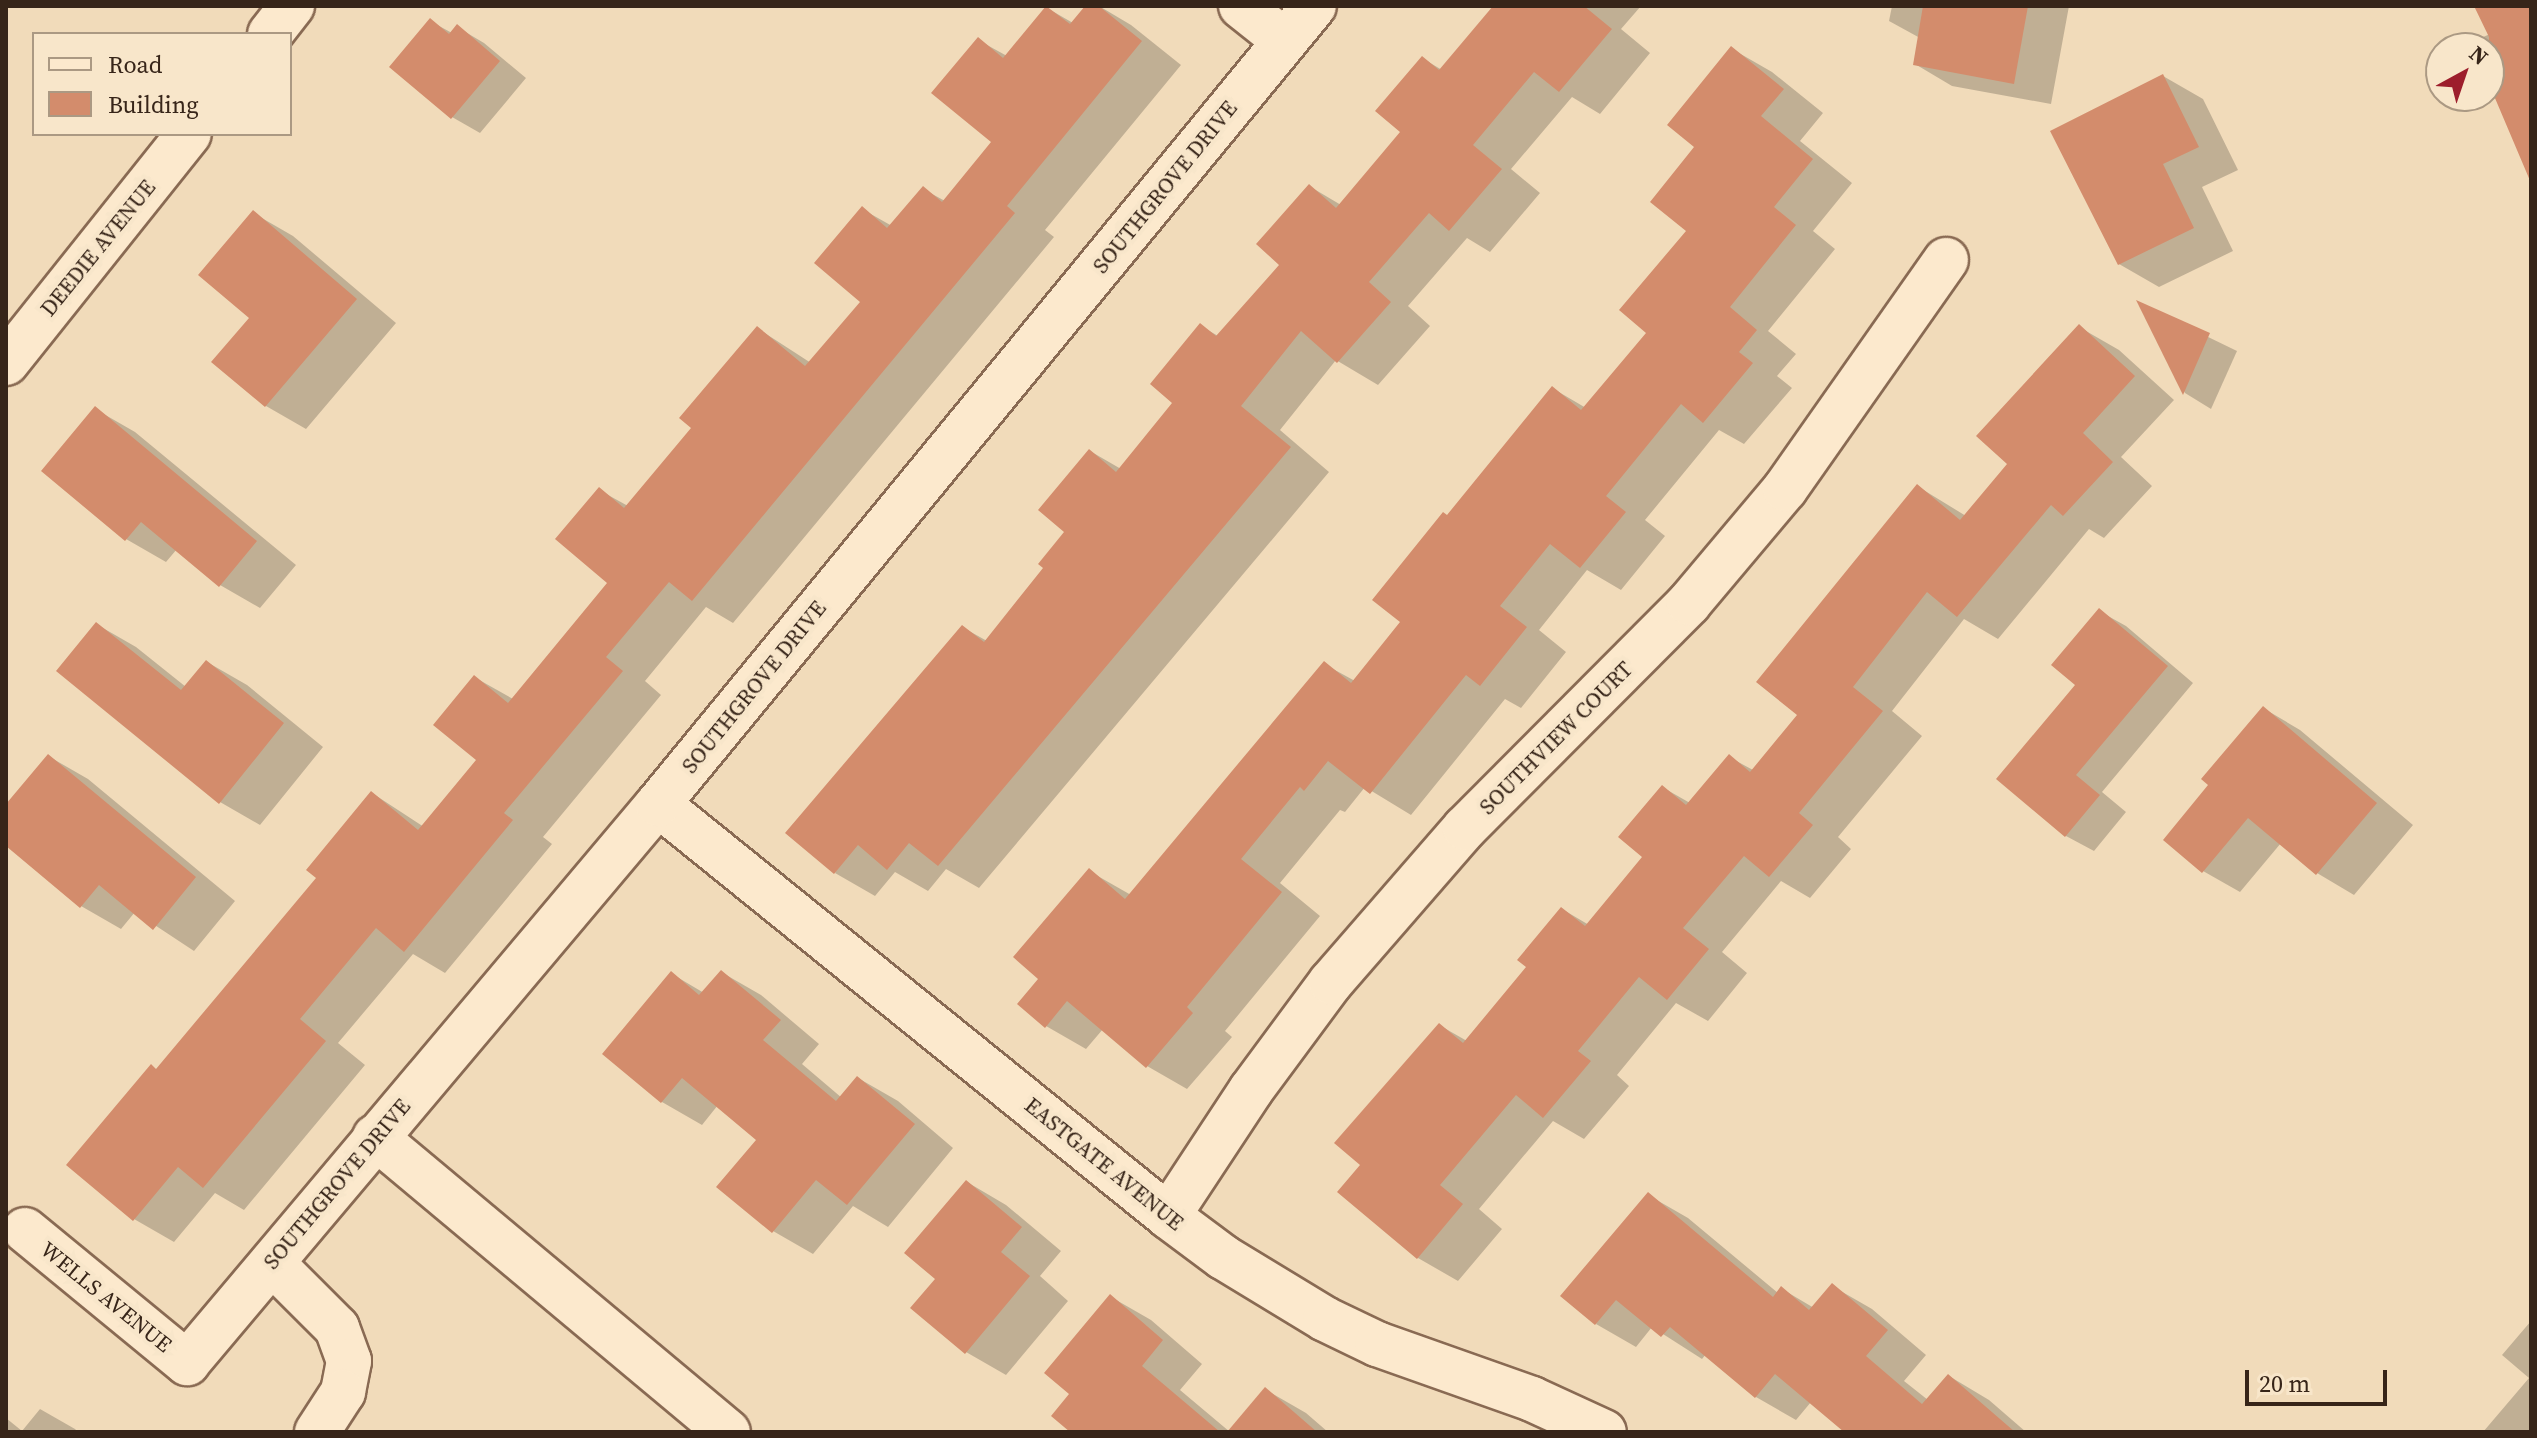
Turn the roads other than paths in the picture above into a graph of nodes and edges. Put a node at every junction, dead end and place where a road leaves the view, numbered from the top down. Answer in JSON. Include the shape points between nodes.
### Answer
{"nodes":[{"id":1,"x":292,"y":6,"type":"edge"},
{"id":2,"x":1241,"y":6,"type":"edge"},
{"id":3,"x":1314,"y":6,"type":"edge"},
{"id":4,"x":272,"y":32,"type":"edge"},
{"id":5,"x":1285,"y":41,"type":"junction"},
{"id":6,"x":187,"y":136,"type":"edge"},
{"id":7,"x":1946,"y":260,"type":"dead end"},
{"id":8,"x":6,"y":363,"type":"edge"},
{"id":9,"x":658,"y":804,"type":"junction"},
{"id":10,"x":375,"y":1137,"type":"junction"},
{"id":11,"x":1168,"y":1216,"type":"junction"},
{"id":12,"x":25,"y":1230,"type":"dead end"},
{"id":13,"x":272,"y":1263,"type":"junction"},
{"id":14,"x":187,"y":1363,"type":"joint"},
{"id":15,"x":317,"y":1432,"type":"edge"},
{"id":16,"x":728,"y":1432,"type":"edge"},
{"id":17,"x":1604,"y":1432,"type":"edge"}],
"edges":[{"from":1,"to":4,"type":"street"},
{"from":2,"to":5,"type":"street"},
{"from":3,"to":5,"type":"street","name":"SOUTHGROVE DRIVE"},
{"from":5,"to":9,"type":"street","name":"SOUTHGROVE DRIVE"},
{"from":6,"to":8,"type":"street","name":"DEEDIE AVENUE"},
{"from":7,"to":11,"type":"street","name":"SOUTHVIEW COURT","via":[[1812,454],[1699,592],[1465,828],[1331,982],[1259,1078]]},
{"from":9,"to":10,"type":"street","name":"SOUTHGROVE DRIVE"},
{"from":9,"to":11,"type":"street","name":"EASTGATE AVENUE"},
{"from":10,"to":13,"type":"street","name":"SOUTHGROVE DRIVE"},
{"from":10,"to":16,"type":"street"},
{"from":11,"to":17,"type":"street","name":"EASTGATE AVENUE","via":[[1274,1291],[1325,1319]]},
{"from":12,"to":14,"type":"street","name":"WELLS AVENUE"},
{"from":13,"to":14,"type":"street","name":"SOUTHGROVE DRIVE"},
{"from":13,"to":15,"type":"street","via":[[337,1328],[349,1361],[343,1392]]}]}
